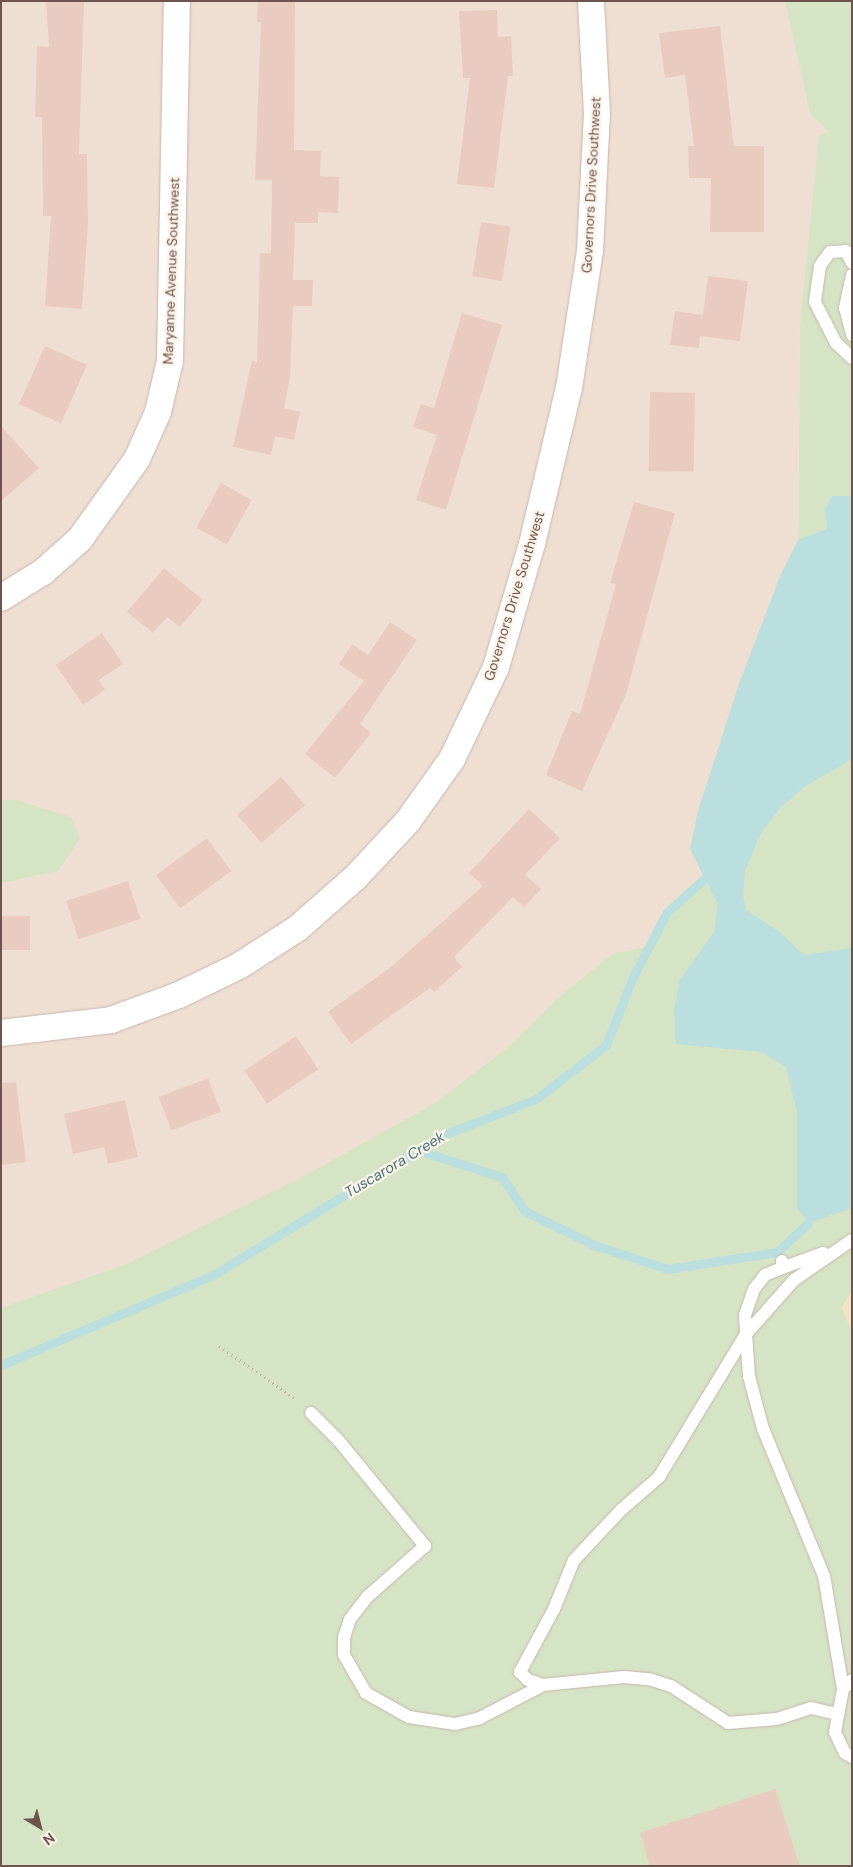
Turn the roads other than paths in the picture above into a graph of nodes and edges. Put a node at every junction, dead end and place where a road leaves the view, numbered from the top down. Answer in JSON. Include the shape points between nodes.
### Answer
{"nodes":[{"id":1,"x":177,"y":1,"type":"edge"},
{"id":2,"x":591,"y":1,"type":"edge"},
{"id":3,"x":852,"y":263,"type":"edge"},
{"id":4,"x":852,"y":275,"type":"edge"},
{"id":5,"x":852,"y":335,"type":"edge"},
{"id":6,"x":852,"y":358,"type":"edge"},
{"id":7,"x":1,"y":598,"type":"edge"},
{"id":8,"x":1,"y":1033,"type":"edge"},
{"id":9,"x":852,"y":1240,"type":"edge"},
{"id":10,"x":835,"y":1249,"type":"junction"},
{"id":11,"x":746,"y":1334,"type":"junction"},
{"id":12,"x":311,"y":1413,"type":"dead end"},
{"id":13,"x":543,"y":1685,"type":"junction"},
{"id":14,"x":847,"y":1685,"type":"edge"},
{"id":15,"x":836,"y":1714,"type":"junction"},
{"id":16,"x":852,"y":1757,"type":"edge"}],
"edges":[{"from":1,"to":7,"type":"street","name":"Maryanne Avenue Southwest","via":[[170,361],[158,412],[137,459],[80,539],[43,572]]},
{"from":2,"to":8,"type":"street","name":"Governors Drive Southwest","via":[[598,113],[590,251],[569,388],[532,544],[496,667],[452,759],[408,821],[355,878],[298,928],[239,966],[179,995],[111,1020]]},
{"from":3,"to":6,"type":"lane","via":[[846,251],[830,252],[820,266],[815,302],[836,343]]},
{"from":4,"to":5,"type":"lane","via":[[845,308]]},
{"from":9,"to":10,"type":"lane"},
{"from":10,"to":11,"type":"lane","via":[[794,1280]]},
{"from":10,"to":11,"type":"lane","via":[[782,1264],[765,1275],[754,1289],[745,1315]]},
{"from":11,"to":13,"type":"lane","via":[[660,1477],[621,1510],[574,1560],[554,1609],[520,1672],[528,1680]]},
{"from":11,"to":14,"type":"lane","via":[[749,1376],[764,1429],[824,1576]]},
{"from":12,"to":13,"type":"lane","via":[[339,1441],[424,1546],[368,1596],[350,1619],[344,1637],[344,1655],[366,1693],[409,1716],[455,1724],[480,1718]]},
{"from":13,"to":15,"type":"lane","via":[[624,1677],[648,1679],[671,1686],[728,1723],[777,1719],[811,1708]]},
{"from":14,"to":15,"type":"lane"},
{"from":15,"to":16,"type":"lane","via":[[836,1732],[845,1753]]}]}
